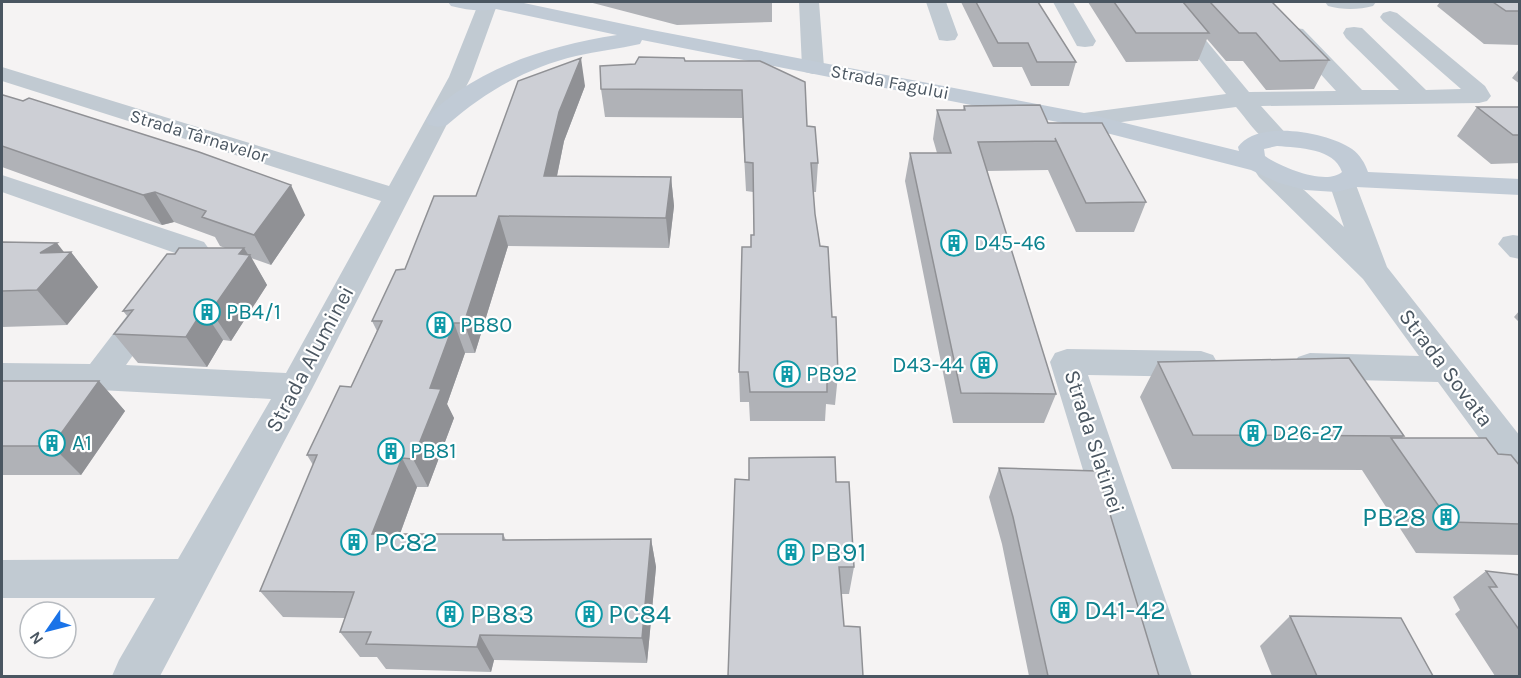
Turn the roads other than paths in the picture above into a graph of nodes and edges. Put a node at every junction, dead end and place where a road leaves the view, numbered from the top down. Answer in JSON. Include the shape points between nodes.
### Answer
{"nodes":[{"id":1,"x":459,"y":2,"type":"edge"},
{"id":2,"x":533,"y":2,"type":"edge"},
{"id":3,"x":809,"y":2,"type":"edge"},
{"id":4,"x":936,"y":2,"type":"edge"},
{"id":5,"x":1063,"y":2,"type":"edge"},
{"id":6,"x":1164,"y":2,"type":"edge"},
{"id":7,"x":1335,"y":2,"type":"edge"},
{"id":8,"x":1366,"y":2,"type":"edge"},
{"id":9,"x":494,"y":3,"type":"edge"},
{"id":10,"x":1390,"y":17,"type":"dead end"},
{"id":11,"x":628,"y":31,"type":"junction"},
{"id":12,"x":1354,"y":33,"type":"dead end"},
{"id":13,"x":1295,"y":34,"type":"edge"},
{"id":14,"x":947,"y":35,"type":"dead end"},
{"id":15,"x":652,"y":36,"type":"junction"},
{"id":16,"x":475,"y":37,"type":"junction"},
{"id":17,"x":1086,"y":41,"type":"dead end"},
{"id":18,"x":813,"y":67,"type":"junction"},
{"id":19,"x":2,"y":74,"type":"edge"},
{"id":20,"x":56,"y":92,"type":"junction"},
{"id":21,"x":1420,"y":97,"type":"junction"},
{"id":22,"x":1356,"y":98,"type":"junction"},
{"id":23,"x":1242,"y":99,"type":"junction"},
{"id":24,"x":28,"y":106,"type":"edge"},
{"id":25,"x":438,"y":120,"type":"junction"},
{"id":26,"x":1143,"y":127,"type":"junction"},
{"id":27,"x":1264,"y":154,"type":"junction"},
{"id":28,"x":1342,"y":154,"type":"junction"},
{"id":29,"x":1348,"y":181,"type":"junction"},
{"id":30,"x":2,"y":183,"type":"edge"},
{"id":31,"x":1431,"y":183,"type":"junction"},
{"id":32,"x":1520,"y":187,"type":"edge"},
{"id":33,"x":396,"y":197,"type":"junction"},
{"id":34,"x":1520,"y":244,"type":"edge"},
{"id":35,"x":1520,"y":250,"type":"edge"},
{"id":36,"x":1374,"y":272,"type":"junction"},
{"id":37,"x":1232,"y":365,"type":"edge"},
{"id":38,"x":1280,"y":366,"type":"edge"},
{"id":39,"x":1445,"y":369,"type":"junction"},
{"id":40,"x":2,"y":376,"type":"edge"},
{"id":41,"x":99,"y":377,"type":"junction"},
{"id":42,"x":296,"y":387,"type":"junction"},
{"id":43,"x":1520,"y":465,"type":"edge"},
{"id":44,"x":191,"y":578,"type":"junction"},
{"id":45,"x":2,"y":579,"type":"edge"},
{"id":46,"x":135,"y":676,"type":"edge"},
{"id":47,"x":1169,"y":676,"type":"edge"}],
"edges":[{"from":1,"to":9,"type":"street","name":"Strada Fagului","via":[[472,6]]},
{"from":1,"to":16,"type":"street"},
{"from":2,"to":11,"type":"street","name":"Strada Fagului"},
{"from":3,"to":18,"type":"street"},
{"from":4,"to":14,"type":"street"},
{"from":5,"to":17,"type":"street"},
{"from":6,"to":23,"type":"street","name":"Strada Sovata"},
{"from":7,"to":8,"type":"street"},
{"from":9,"to":11,"type":"street","name":"Strada Fagului"},
{"from":9,"to":16,"type":"street","name":"Strada Aluminei"},
{"from":10,"to":21,"type":"street","via":[[1479,96]]},
{"from":11,"to":15,"type":"street","name":"Strada Fagului"},
{"from":12,"to":21,"type":"street"},
{"from":13,"to":22,"type":"street"},
{"from":15,"to":18,"type":"street","name":"Strada Fagului"},
{"from":15,"to":25,"type":"street","via":[[583,46],[524,63],[479,87]]},
{"from":16,"to":25,"type":"street","name":"Strada Aluminei"},
{"from":18,"to":26,"type":"street","name":"Strada Fagului","via":[[1084,120]]},
{"from":19,"to":20,"type":"street","name":"Strada Târnavelor"},
{"from":20,"to":24,"type":"street"},
{"from":20,"to":33,"type":"street","name":"Strada Târnavelor"},
{"from":21,"to":22,"type":"street"},
{"from":22,"to":23,"type":"street"},
{"from":23,"to":26,"type":"street"},
{"from":23,"to":27,"type":"street","name":"Strada Sovata"},
{"from":25,"to":33,"type":"street","name":"Strada Aluminei"},
{"from":26,"to":27,"type":"street"},
{"from":27,"to":28,"type":"street","via":[[1321,145]]},
{"from":27,"to":29,"type":"street","via":[[1295,180]]},
{"from":27,"to":36,"type":"street","name":"Strada Sovata"},
{"from":28,"to":29,"type":"street","via":[[1355,168],[1356,174]]},
{"from":28,"to":31,"type":"street"},
{"from":29,"to":31,"type":"street"},
{"from":29,"to":36,"type":"street","name":"Strada Sovata"},
{"from":30,"to":41,"type":"street","via":[[194,249]]},
{"from":31,"to":32,"type":"street"},
{"from":33,"to":42,"type":"street","name":"Strada Aluminei"},
{"from":34,"to":35,"type":"street","via":[[1513,244]]},
{"from":36,"to":39,"type":"street","name":"Strada Sovata"},
{"from":37,"to":47,"type":"street","name":"Strada Slatinei","via":[[1067,362]]},
{"from":38,"to":39,"type":"street"},
{"from":39,"to":43,"type":"street","name":"Strada Sovata"},
{"from":40,"to":41,"type":"street"},
{"from":41,"to":42,"type":"street"},
{"from":42,"to":44,"type":"street","name":"Strada Aluminei"},
{"from":44,"to":45,"type":"street"},
{"from":44,"to":46,"type":"street","name":"Strada Aluminei"}]}
